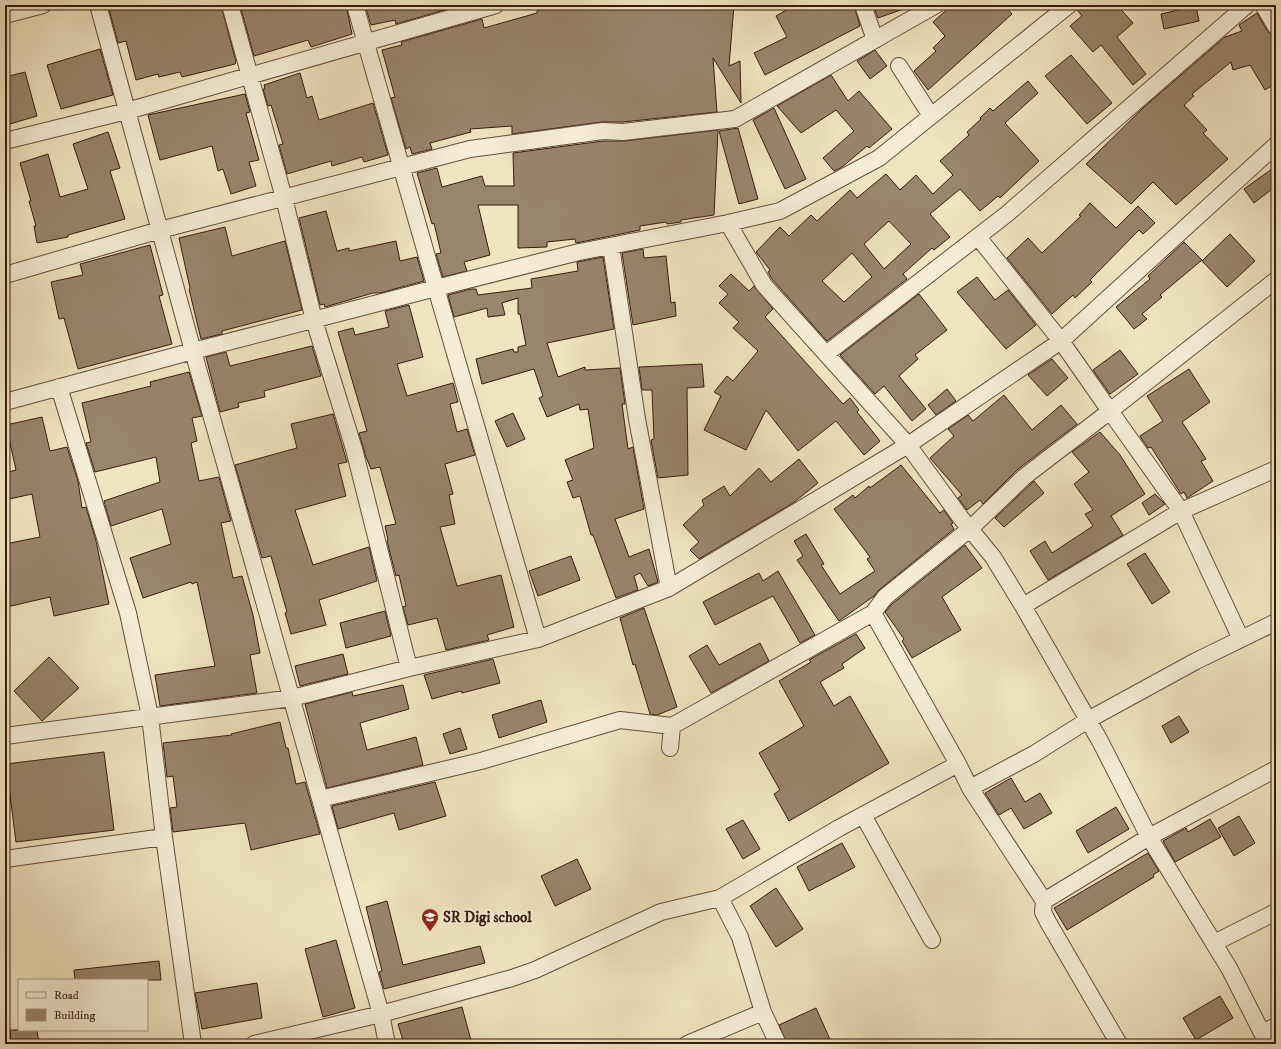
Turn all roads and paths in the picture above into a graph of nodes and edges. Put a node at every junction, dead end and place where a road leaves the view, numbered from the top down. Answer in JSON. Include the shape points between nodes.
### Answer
{"nodes":[{"id":1,"x":44,"y":5,"type":"edge"},
{"id":2,"x":98,"y":5,"type":"edge"},
{"id":3,"x":230,"y":5,"type":"edge"},
{"id":4,"x":355,"y":5,"type":"edge"},
{"id":5,"x":496,"y":5,"type":"edge"},
{"id":6,"x":863,"y":5,"type":"edge"},
{"id":7,"x":936,"y":5,"type":"edge"},
{"id":8,"x":1069,"y":5,"type":"edge"},
{"id":9,"x":1247,"y":5,"type":"edge"},
{"id":10,"x":1263,"y":5,"type":"edge"},
{"id":11,"x":5,"y":15,"type":"edge"},
{"id":12,"x":1276,"y":27,"type":"edge"},
{"id":13,"x":875,"y":40,"type":"junction"},
{"id":14,"x":364,"y":41,"type":"junction"},
{"id":15,"x":899,"y":66,"type":"dead end"},
{"id":16,"x":250,"y":76,"type":"junction"},
{"id":17,"x":127,"y":110,"type":"junction"},
{"id":18,"x":931,"y":116,"type":"junction"},
{"id":19,"x":5,"y":141,"type":"edge"},
{"id":20,"x":1276,"y":146,"type":"edge"},
{"id":21,"x":403,"y":167,"type":"junction"},
{"id":22,"x":284,"y":198,"type":"junction"},
{"id":23,"x":728,"y":223,"type":"junction"},
{"id":24,"x":160,"y":230,"type":"junction"},
{"id":25,"x":978,"y":237,"type":"junction"},
{"id":26,"x":611,"y":246,"type":"junction"},
{"id":27,"x":5,"y":275,"type":"edge"},
{"id":28,"x":1276,"y":280,"type":"edge"},
{"id":29,"x":436,"y":288,"type":"junction"},
{"id":30,"x":314,"y":320,"type":"junction"},
{"id":31,"x":1061,"y":341,"type":"junction"},
{"id":32,"x":194,"y":351,"type":"junction"},
{"id":33,"x":826,"y":354,"type":"junction"},
{"id":34,"x":59,"y":387,"type":"junction"},
{"id":35,"x":5,"y":402,"type":"edge"},
{"id":36,"x":1110,"y":411,"type":"junction"},
{"id":37,"x":908,"y":445,"type":"junction"},
{"id":38,"x":1276,"y":469,"type":"edge"},
{"id":39,"x":1181,"y":511,"type":"junction"},
{"id":40,"x":971,"y":528,"type":"junction"},
{"id":41,"x":670,"y":588,"type":"junction"},
{"id":42,"x":1023,"y":606,"type":"junction"},
{"id":43,"x":873,"y":613,"type":"junction"},
{"id":44,"x":1276,"y":622,"type":"edge"},
{"id":45,"x":538,"y":639,"type":"junction"},
{"id":46,"x":1241,"y":639,"type":"junction"},
{"id":47,"x":409,"y":668,"type":"junction"},
{"id":48,"x":292,"y":698,"type":"junction"},
{"id":49,"x":150,"y":716,"type":"junction"},
{"id":50,"x":1088,"y":720,"type":"junction"},
{"id":51,"x":672,"y":726,"type":"junction"},
{"id":52,"x":5,"y":736,"type":"edge"},
{"id":53,"x":670,"y":748,"type":"dead end"},
{"id":54,"x":958,"y":764,"type":"junction"},
{"id":55,"x":1276,"y":769,"type":"edge"},
{"id":56,"x":970,"y":788,"type":"junction"},
{"id":57,"x":320,"y":799,"type":"junction"},
{"id":58,"x":863,"y":815,"type":"junction"},
{"id":59,"x":164,"y":837,"type":"junction"},
{"id":60,"x":1149,"y":837,"type":"junction"},
{"id":61,"x":5,"y":858,"type":"edge"},
{"id":62,"x":720,"y":898,"type":"junction"},
{"id":63,"x":1044,"y":901,"type":"junction"},
{"id":64,"x":1276,"y":912,"type":"edge"},
{"id":65,"x":932,"y":940,"type":"dead end"},
{"id":66,"x":1214,"y":942,"type":"junction"},
{"id":67,"x":763,"y":1012,"type":"junction"},
{"id":68,"x":380,"y":1014,"type":"junction"},
{"id":69,"x":1269,"y":1034,"type":"edge"},
{"id":70,"x":193,"y":1044,"type":"edge"},
{"id":71,"x":254,"y":1044,"type":"edge"},
{"id":72,"x":387,"y":1044,"type":"edge"},
{"id":73,"x":687,"y":1044,"type":"edge"},
{"id":74,"x":778,"y":1044,"type":"edge"},
{"id":75,"x":1119,"y":1044,"type":"edge"}],
"edges":[{"from":1,"to":11,"type":"street"},
{"from":2,"to":17,"type":"street"},
{"from":3,"to":16,"type":"street"},
{"from":4,"to":14,"type":"street"},
{"from":5,"to":14,"type":"street"},
{"from":6,"to":13,"type":"street"},
{"from":7,"to":13,"type":"street"},
{"from":8,"to":18,"type":"street"},
{"from":9,"to":25,"type":"street"},
{"from":10,"to":12,"type":"street"},
{"from":13,"to":21,"type":"street","via":[[735,119],[623,132],[603,131],[470,149]]},
{"from":14,"to":16,"type":"street"},
{"from":14,"to":21,"type":"street"},
{"from":15,"to":18,"type":"street"},
{"from":16,"to":17,"type":"street"},
{"from":16,"to":22,"type":"street"},
{"from":17,"to":19,"type":"street"},
{"from":17,"to":24,"type":"street"},
{"from":18,"to":23,"type":"street","via":[[880,158],[780,211]]},
{"from":20,"to":31,"type":"street"},
{"from":21,"to":22,"type":"street"},
{"from":21,"to":29,"type":"street"},
{"from":22,"to":24,"type":"street"},
{"from":22,"to":30,"type":"street"},
{"from":23,"to":26,"type":"street"},
{"from":23,"to":33,"type":"street","via":[[764,285]]},
{"from":24,"to":27,"type":"street"},
{"from":24,"to":32,"type":"street"},
{"from":25,"to":31,"type":"street"},
{"from":25,"to":33,"type":"street"},
{"from":26,"to":29,"type":"street"},
{"from":26,"to":41,"type":"street","via":[[637,419]]},
{"from":28,"to":36,"type":"street"},
{"from":29,"to":30,"type":"street"},
{"from":29,"to":45,"type":"street"},
{"from":30,"to":32,"type":"street"},
{"from":30,"to":47,"type":"street","via":[[354,449]]},
{"from":31,"to":36,"type":"street"},
{"from":31,"to":37,"type":"street"},
{"from":32,"to":34,"type":"street"},
{"from":32,"to":48,"type":"street"},
{"from":33,"to":37,"type":"street"},
{"from":34,"to":35,"type":"street"},
{"from":34,"to":49,"type":"street","via":[[128,613]]},
{"from":36,"to":39,"type":"street"},
{"from":36,"to":40,"type":"street","via":[[1024,477]]},
{"from":37,"to":40,"type":"street"},
{"from":37,"to":41,"type":"street"},
{"from":38,"to":39,"type":"street"},
{"from":39,"to":42,"type":"street"},
{"from":39,"to":46,"type":"street"},
{"from":40,"to":42,"type":"street"},
{"from":40,"to":43,"type":"street","via":[[885,597]]},
{"from":41,"to":45,"type":"street"},
{"from":42,"to":50,"type":"street"},
{"from":43,"to":51,"type":"street"},
{"from":43,"to":54,"type":"street"},
{"from":44,"to":46,"type":"street"},
{"from":45,"to":47,"type":"street"},
{"from":46,"to":50,"type":"street"},
{"from":47,"to":48,"type":"street"},
{"from":48,"to":49,"type":"street"},
{"from":48,"to":57,"type":"street"},
{"from":49,"to":52,"type":"street"},
{"from":49,"to":59,"type":"street"},
{"from":50,"to":56,"type":"street","via":[[1034,754]]},
{"from":50,"to":60,"type":"street"},
{"from":51,"to":53,"type":"street"},
{"from":51,"to":57,"type":"street","via":[[620,720],[481,761]]},
{"from":54,"to":56,"type":"street"},
{"from":54,"to":58,"type":"street"},
{"from":55,"to":60,"type":"street"},
{"from":56,"to":63,"type":"street"},
{"from":57,"to":68,"type":"street"},
{"from":58,"to":62,"type":"street"},
{"from":58,"to":65,"type":"street"},
{"from":59,"to":61,"type":"street"},
{"from":59,"to":70,"type":"street"},
{"from":60,"to":63,"type":"street"},
{"from":60,"to":66,"type":"street"},
{"from":62,"to":67,"type":"street","via":[[740,937]]},
{"from":62,"to":68,"type":"street","via":[[661,912],[536,970]]},
{"from":63,"to":75,"type":"street","via":[[1043,912],[1048,922]]},
{"from":64,"to":66,"type":"street"},
{"from":66,"to":69,"type":"street"},
{"from":67,"to":73,"type":"street"},
{"from":67,"to":74,"type":"street"},
{"from":68,"to":71,"type":"street"},
{"from":68,"to":72,"type":"street"}]}
